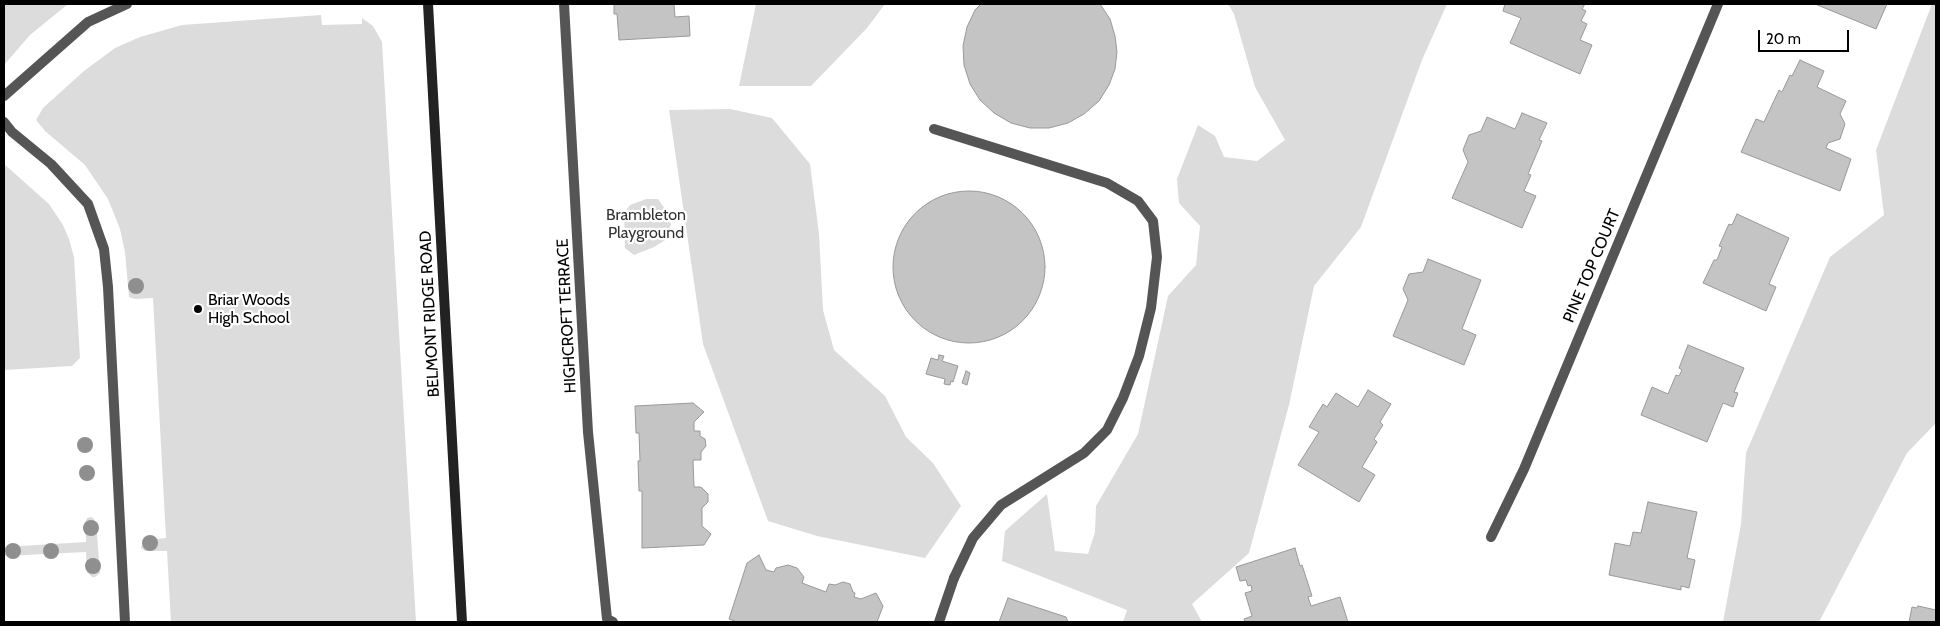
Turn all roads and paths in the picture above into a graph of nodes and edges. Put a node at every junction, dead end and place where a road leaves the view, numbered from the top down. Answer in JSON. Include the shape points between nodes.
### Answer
{"nodes":[{"id":1,"x":127,"y":4,"type":"edge"},
{"id":2,"x":428,"y":4,"type":"edge"},
{"id":3,"x":564,"y":4,"type":"edge"},
{"id":4,"x":1718,"y":4,"type":"edge"},
{"id":5,"x":4,"y":96,"type":"edge"},
{"id":6,"x":4,"y":122,"type":"edge"},
{"id":7,"x":934,"y":129,"type":"dead end"},
{"id":8,"x":1491,"y":537,"type":"dead end"},
{"id":9,"x":125,"y":622,"type":"edge"},
{"id":10,"x":462,"y":622,"type":"edge"},
{"id":11,"x":614,"y":622,"type":"edge"},
{"id":12,"x":939,"y":622,"type":"edge"}],
"edges":[{"from":1,"to":5,"type":"street","via":[[88,22]]},
{"from":2,"to":10,"type":"main road","name":"BELMONT RIDGE ROAD"},
{"from":3,"to":11,"type":"street","name":"HIGHCROFT TERRACE","via":[[588,432],[607,619]]},
{"from":4,"to":8,"type":"street","name":"PINE TOP COURT","via":[[1527,460]]},
{"from":6,"to":9,"type":"street","via":[[51,164],[88,204],[104,249]]},
{"from":7,"to":12,"type":"street","via":[[1107,183],[1138,201],[1153,221],[1157,257],[1151,308],[1139,356],[1107,430],[1084,453],[1001,505],[973,538],[954,578]]}]}
